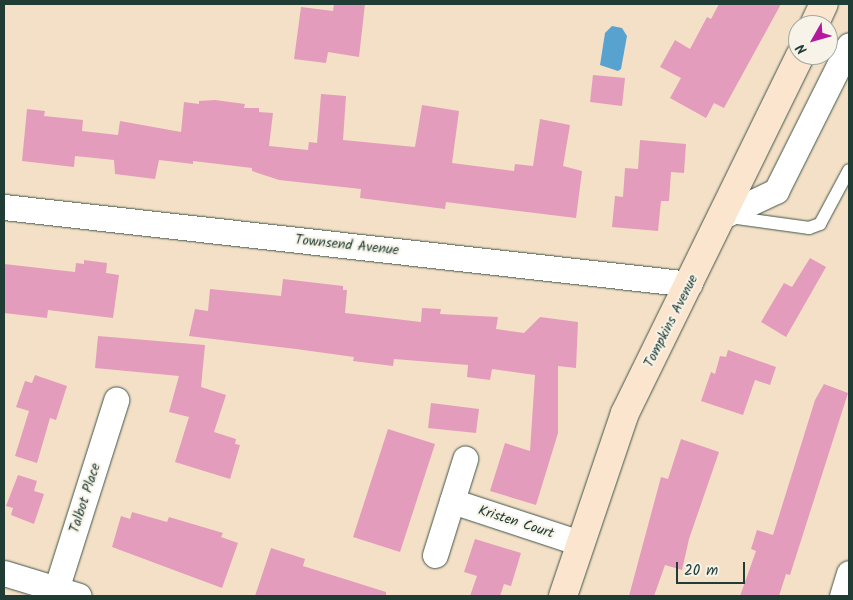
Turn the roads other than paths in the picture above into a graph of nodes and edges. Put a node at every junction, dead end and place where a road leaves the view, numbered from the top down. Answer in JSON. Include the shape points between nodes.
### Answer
{"nodes":[{"id":1,"x":849,"y":45,"type":"edge"},
{"id":2,"x":795,"y":65,"type":"edge"},
{"id":3,"x":849,"y":170,"type":"edge"},
{"id":4,"x":4,"y":207,"type":"edge"},
{"id":5,"x":723,"y":216,"type":"junction"},
{"id":6,"x":690,"y":284,"type":"junction"},
{"id":7,"x":116,"y":400,"type":"dead end"},
{"id":8,"x":465,"y":459,"type":"dead end"},
{"id":9,"x":452,"y":501,"type":"junction"},
{"id":10,"x":580,"y":543,"type":"junction"},
{"id":11,"x":435,"y":554,"type":"dead end"},
{"id":12,"x":4,"y":573,"type":"edge"},
{"id":13,"x":63,"y":594,"type":"edge"},
{"id":14,"x":563,"y":596,"type":"edge"}],
"edges":[{"from":1,"to":5,"type":"street","via":[[776,191]]},
{"from":2,"to":5,"type":"street","name":"Tompkins Avenue"},
{"from":3,"to":5,"type":"lane","via":[[820,224],[809,228]]},
{"from":4,"to":6,"type":"street","name":"Townsend Avenue"},
{"from":5,"to":6,"type":"street","name":"Tompkins Avenue"},
{"from":6,"to":10,"type":"street","name":"Tompkins Avenue","via":[[625,413]]},
{"from":7,"to":13,"type":"street","name":"Talbot Place"},
{"from":8,"to":9,"type":"street"},
{"from":9,"to":10,"type":"street","name":"Kristen Court"},
{"from":9,"to":11,"type":"street"},
{"from":10,"to":14,"type":"street","name":"Tompkins Avenue"},
{"from":12,"to":13,"type":"street"}]}
